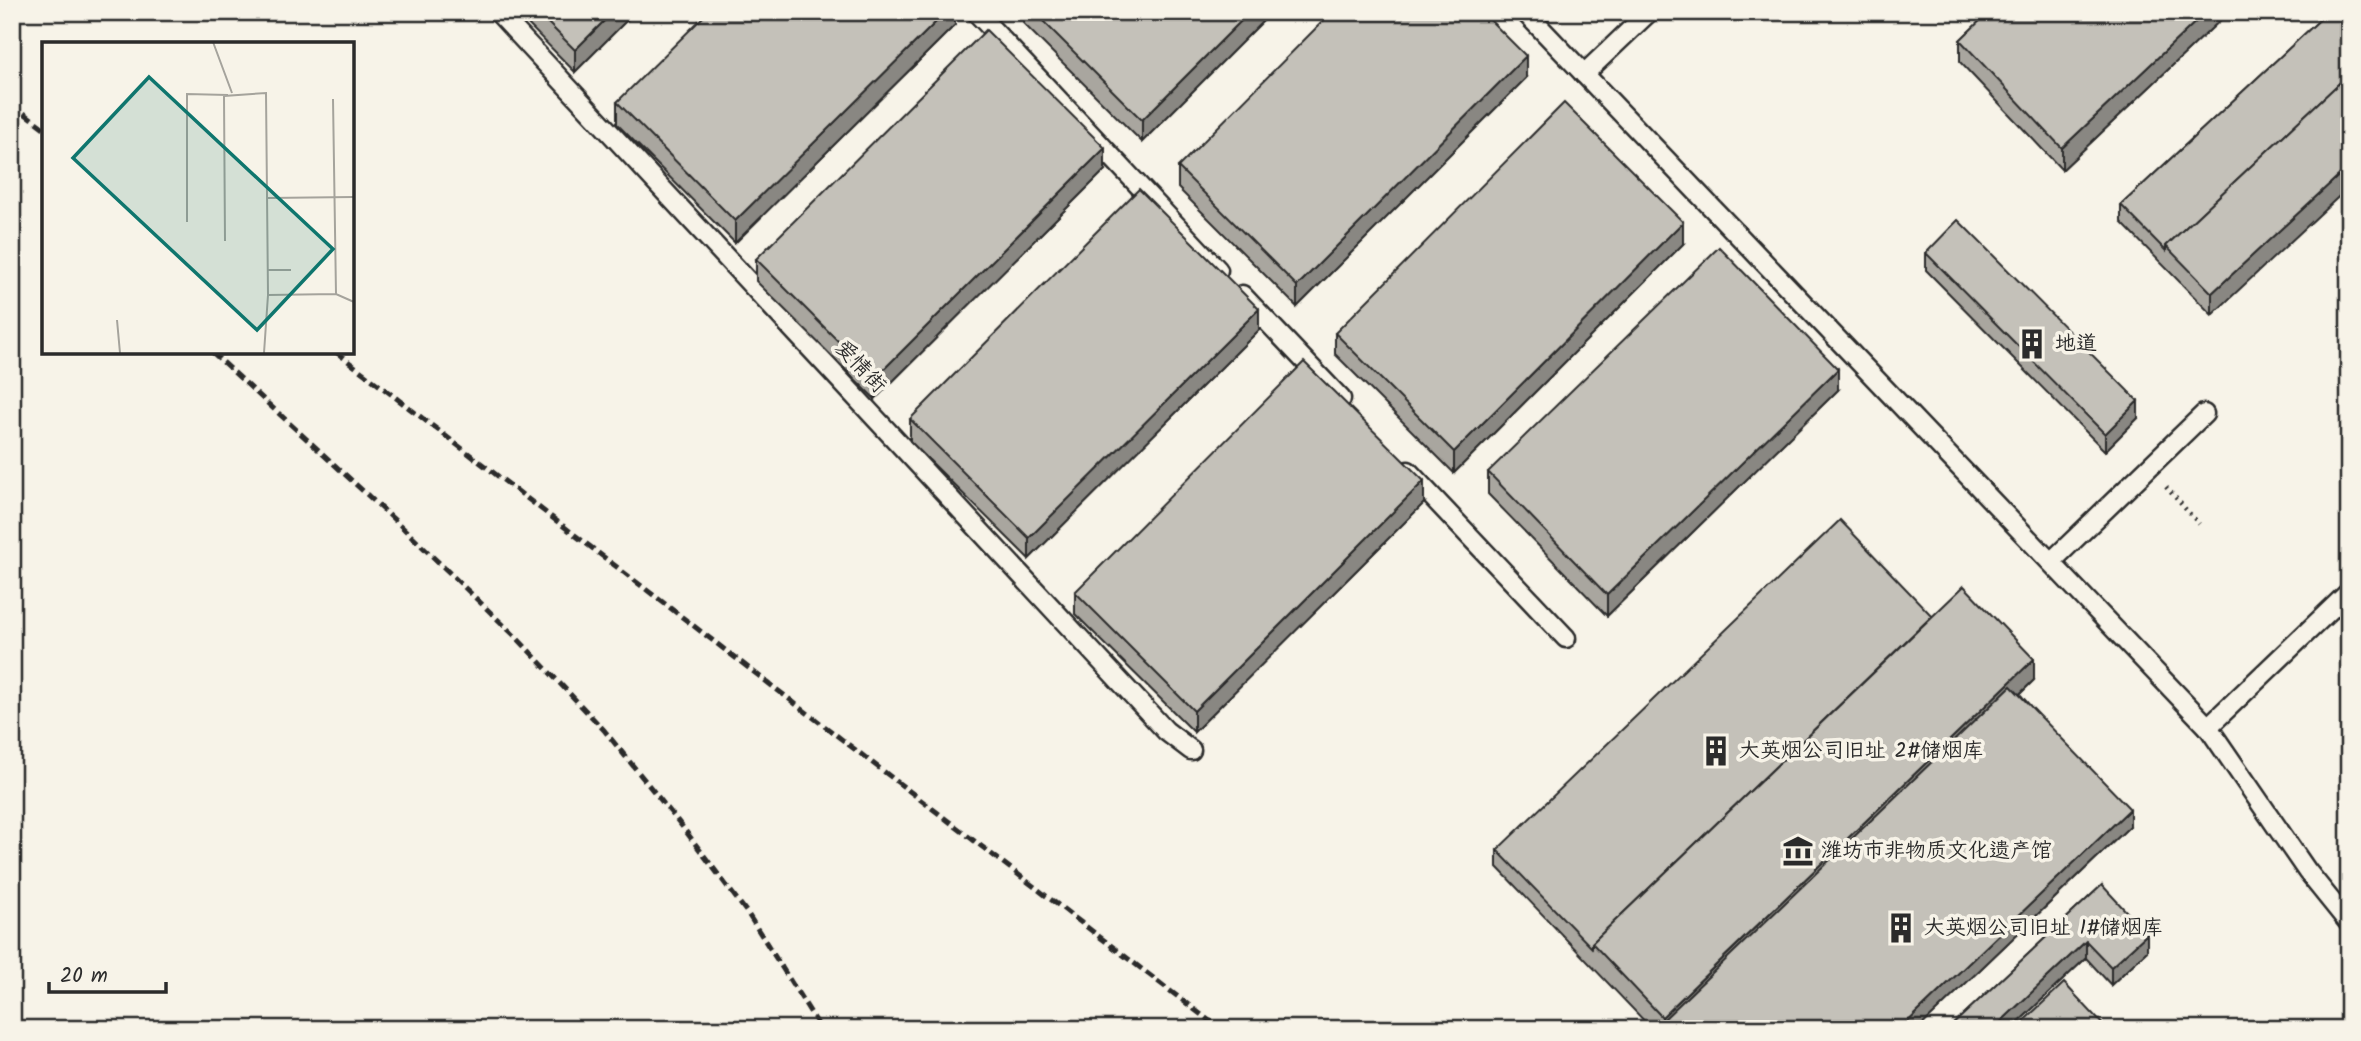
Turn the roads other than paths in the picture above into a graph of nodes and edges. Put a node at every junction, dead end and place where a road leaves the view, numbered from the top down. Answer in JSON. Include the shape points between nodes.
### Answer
{"nodes":[{"id":1,"x":498,"y":12,"type":"edge"},
{"id":2,"x":976,"y":12,"type":"edge"},
{"id":3,"x":1525,"y":12,"type":"edge"},
{"id":4,"x":1649,"y":12,"type":"edge"},
{"id":5,"x":1584,"y":74,"type":"junction"},
{"id":6,"x":2204,"y":414,"type":"dead end"},
{"id":7,"x":1356,"y":416,"type":"edge"},
{"id":8,"x":1395,"y":457,"type":"edge"},
{"id":9,"x":2050,"y":562,"type":"junction"},
{"id":10,"x":2349,"y":593,"type":"edge"},
{"id":11,"x":1566,"y":638,"type":"dead end"},
{"id":12,"x":2208,"y":727,"type":"junction"},
{"id":13,"x":1191,"y":750,"type":"dead end"},
{"id":14,"x":2349,"y":923,"type":"edge"}],
"edges":[{"from":1,"to":13,"type":"lane","name":"爱情街","via":[[1167,731]]},
{"from":2,"to":7,"type":"lane"},
{"from":3,"to":5,"type":"lane"},
{"from":4,"to":5,"type":"lane"},
{"from":5,"to":9,"type":"lane"},
{"from":6,"to":9,"type":"lane"},
{"from":8,"to":11,"type":"lane"},
{"from":9,"to":12,"type":"lane"},
{"from":10,"to":12,"type":"lane"},
{"from":12,"to":14,"type":"lane","via":[[2307,871]]}]}
